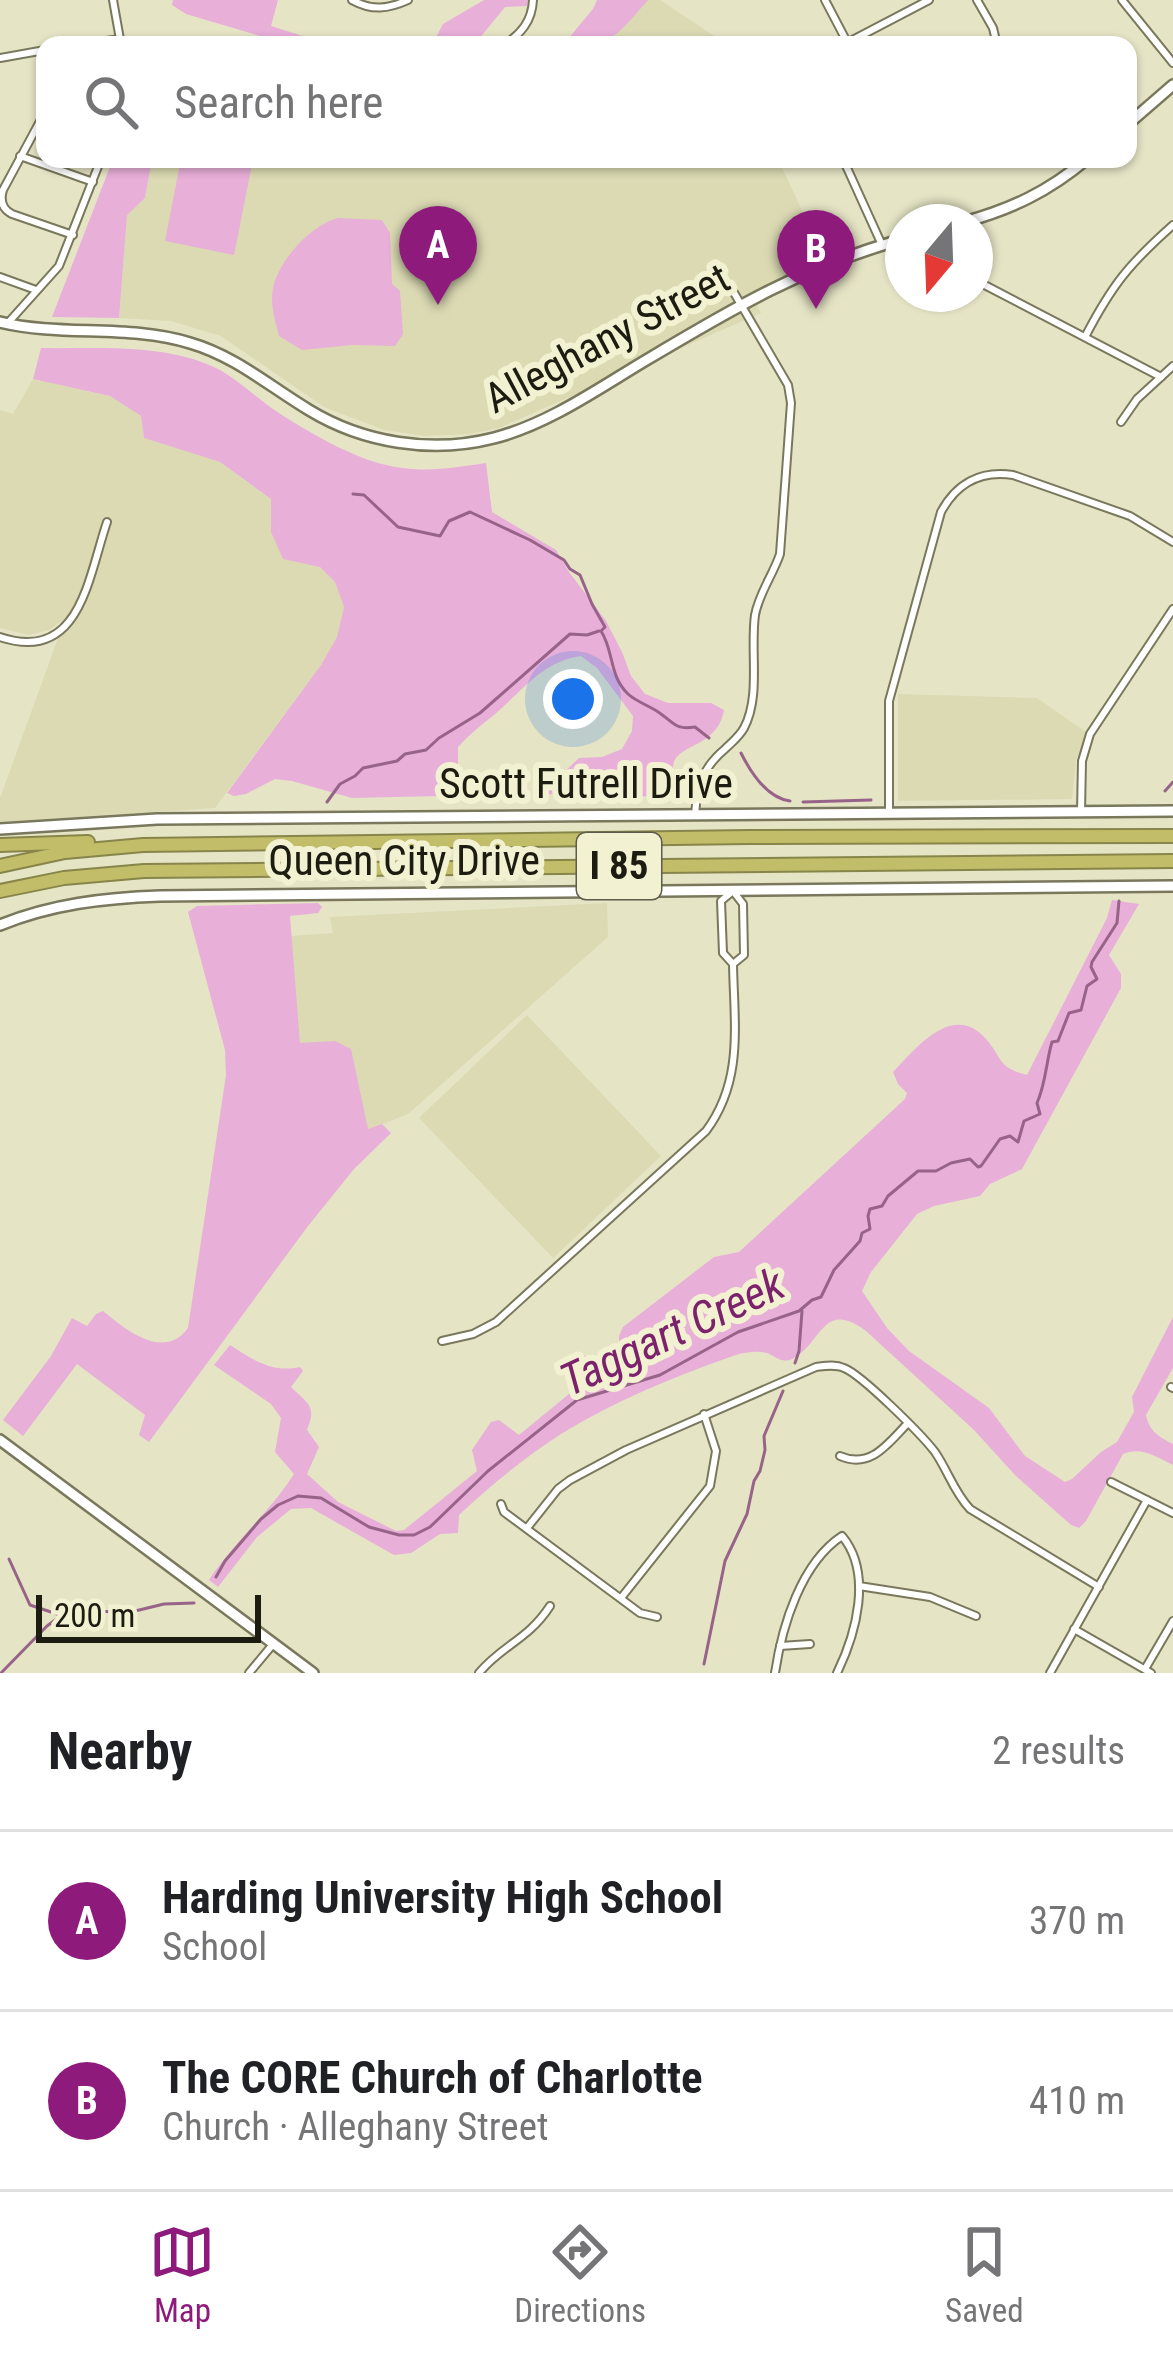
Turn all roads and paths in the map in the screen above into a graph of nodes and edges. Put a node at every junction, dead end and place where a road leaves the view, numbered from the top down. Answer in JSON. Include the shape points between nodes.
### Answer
{"nodes":[{"id":1,"x":113,"y":0,"type":"edge"},
{"id":2,"x":352,"y":0,"type":"edge"},
{"id":3,"x":408,"y":0,"type":"edge"},
{"id":4,"x":533,"y":0,"type":"edge"},
{"id":5,"x":826,"y":0,"type":"edge"},
{"id":6,"x":929,"y":0,"type":"edge"},
{"id":7,"x":977,"y":0,"type":"edge"},
{"id":8,"x":1122,"y":0,"type":"edge"},
{"id":9,"x":119,"y":36,"type":"edge"},
{"id":10,"x":513,"y":36,"type":"edge"},
{"id":11,"x":842,"y":36,"type":"edge"},
{"id":12,"x":860,"y":36,"type":"edge"},
{"id":13,"x":995,"y":36,"type":"edge"},
{"id":14,"x":36,"y":52,"type":"edge"},
{"id":15,"x":0,"y":58,"type":"edge"},
{"id":16,"x":1173,"y":63,"type":"edge"},
{"id":17,"x":1173,"y":85,"type":"edge"},
{"id":18,"x":1137,"y":116,"type":"edge"},
{"id":19,"x":36,"y":128,"type":"edge"},
{"id":20,"x":20,"y":156,"type":"junction"},
{"id":21,"x":36,"y":162,"type":"edge"},
{"id":22,"x":54,"y":168,"type":"edge"},
{"id":23,"x":97,"y":168,"type":"edge"},
{"id":24,"x":846,"y":168,"type":"edge"},
{"id":25,"x":1074,"y":168,"type":"edge"},
{"id":26,"x":93,"y":182,"type":"junction"},
{"id":27,"x":993,"y":214,"type":"edge"},
{"id":28,"x":1173,"y":225,"type":"edge"},
{"id":29,"x":73,"y":236,"type":"junction"},
{"id":30,"x":885,"y":244,"type":"edge"},
{"id":31,"x":882,"y":245,"type":"junction"},
{"id":32,"x":0,"y":278,"type":"edge"},
{"id":33,"x":993,"y":289,"type":"edge"},
{"id":34,"x":36,"y":290,"type":"junction"},
{"id":35,"x":733,"y":291,"type":"dead end"},
{"id":36,"x":28,"y":301,"type":"junction"},
{"id":37,"x":741,"y":303,"type":"junction"},
{"id":38,"x":30,"y":321,"type":"junction"},
{"id":39,"x":3,"y":323,"type":"edge"},
{"id":40,"x":1085,"y":337,"type":"junction"},
{"id":41,"x":1173,"y":366,"type":"edge"},
{"id":42,"x":1161,"y":376,"type":"junction"},
{"id":43,"x":1120,"y":422,"type":"dead end"},
{"id":44,"x":107,"y":522,"type":"dead end"},
{"id":45,"x":1173,"y":542,"type":"edge"},
{"id":46,"x":1173,"y":609,"type":"edge"},
{"id":47,"x":0,"y":637,"type":"edge"},
{"id":48,"x":1173,"y":811,"type":"edge"},
{"id":49,"x":1082,"y":812,"type":"junction"},
{"id":50,"x":889,"y":813,"type":"junction"},
{"id":51,"x":695,"y":815,"type":"junction"},
{"id":52,"x":0,"y":829,"type":"edge"},
{"id":53,"x":1173,"y":836,"type":"edge"},
{"id":54,"x":0,"y":845,"type":"edge"},
{"id":55,"x":143,"y":845,"type":"junction"},
{"id":56,"x":1173,"y":861,"type":"edge"},
{"id":57,"x":0,"y":866,"type":"edge"},
{"id":58,"x":1173,"y":886,"type":"edge"},
{"id":59,"x":733,"y":890,"type":"junction"},
{"id":60,"x":0,"y":891,"type":"edge"},
{"id":61,"x":0,"y":925,"type":"edge"},
{"id":62,"x":734,"y":964,"type":"junction"},
{"id":63,"x":442,"y":1341,"type":"dead end"},
{"id":64,"x":704,"y":1414,"type":"junction"},
{"id":65,"x":908,"y":1424,"type":"junction"},
{"id":66,"x":0,"y":1440,"type":"edge"},
{"id":67,"x":840,"y":1456,"type":"dead end"},
{"id":68,"x":1111,"y":1482,"type":"dead end"},
{"id":69,"x":1147,"y":1500,"type":"junction"},
{"id":70,"x":501,"y":1504,"type":"dead end"},
{"id":71,"x":1173,"y":1513,"type":"edge"},
{"id":72,"x":527,"y":1528,"type":"junction"},
{"id":73,"x":859,"y":1586,"type":"junction"},
{"id":74,"x":1099,"y":1587,"type":"junction"},
{"id":75,"x":621,"y":1598,"type":"junction"},
{"id":76,"x":550,"y":1606,"type":"dead end"},
{"id":77,"x":976,"y":1616,"type":"dead end"},
{"id":78,"x":657,"y":1617,"type":"dead end"},
{"id":79,"x":1173,"y":1621,"type":"edge"},
{"id":80,"x":1074,"y":1629,"type":"junction"},
{"id":81,"x":274,"y":1643,"type":"junction"},
{"id":82,"x":810,"y":1644,"type":"dead end"},
{"id":83,"x":780,"y":1646,"type":"junction"},
{"id":84,"x":1148,"y":1671,"type":"edge"},
{"id":85,"x":249,"y":1673,"type":"edge"},
{"id":86,"x":314,"y":1673,"type":"edge"},
{"id":87,"x":479,"y":1673,"type":"edge"},
{"id":88,"x":775,"y":1673,"type":"edge"},
{"id":89,"x":837,"y":1673,"type":"edge"},
{"id":90,"x":1050,"y":1673,"type":"edge"}],
"edges":[{"from":1,"to":9,"type":"street"},
{"from":2,"to":3,"type":"street","via":[[376,8]]},
{"from":4,"to":10,"type":"street"},
{"from":5,"to":11,"type":"street"},
{"from":6,"to":12,"type":"street"},
{"from":7,"to":13,"type":"street"},
{"from":8,"to":16,"type":"street"},
{"from":14,"to":15,"type":"street"},
{"from":17,"to":18,"type":"street"},
{"from":19,"to":20,"type":"street"},
{"from":20,"to":21,"type":"street"},
{"from":20,"to":29,"type":"street","via":[[2,205]]},
{"from":22,"to":26,"type":"street"},
{"from":23,"to":26,"type":"street"},
{"from":24,"to":31,"type":"street"},
{"from":25,"to":27,"type":"street"},
{"from":26,"to":29,"type":"street"},
{"from":28,"to":40,"type":"street","via":[[1127,268]]},
{"from":29,"to":34,"type":"street","via":[[57,270]]},
{"from":30,"to":31,"type":"street","name":"Alleghany Street"},
{"from":31,"to":37,"type":"street","name":"Alleghany Street"},
{"from":32,"to":34,"type":"street"},
{"from":33,"to":40,"type":"street"},
{"from":34,"to":36,"type":"street"},
{"from":35,"to":37,"type":"street"},
{"from":36,"to":38,"type":"street"},
{"from":36,"to":39,"type":"street"},
{"from":37,"to":38,"type":"street","name":"Alleghany Street","via":[[538,422],[441,446],[347,429],[191,343]]},
{"from":37,"to":51,"type":"street","via":[[791,403],[780,554],[755,614],[749,716],[706,768]]},
{"from":38,"to":39,"type":"street","name":"Alleghany Street"},
{"from":40,"to":42,"type":"street"},
{"from":41,"to":42,"type":"street"},
{"from":42,"to":43,"type":"street"},
{"from":44,"to":47,"type":"street","via":[[76,612],[60,634],[36,643]]},
{"from":45,"to":50,"type":"street","via":[[1120,512],[1012,475],[978,477],[953,492],[890,701]]},
{"from":46,"to":49,"type":"street","via":[[1090,734]]},
{"from":48,"to":49,"type":"street","name":"Scott Futrell Drive"},
{"from":49,"to":50,"type":"street","name":"Scott Futrell Drive"},
{"from":50,"to":51,"type":"street","name":"Scott Futrell Drive"},
{"from":51,"to":52,"type":"street","name":"Scott Futrell Drive"},
{"from":53,"to":55,"type":"highway","number":"I 85"},
{"from":54,"to":55,"type":"highway"},
{"from":55,"to":57,"type":"highway","number":"I 85"},
{"from":56,"to":60,"type":"highway","number":"I 85","via":[[161,870]]},
{"from":58,"to":59,"type":"street","name":"Queen City Drive"},
{"from":59,"to":61,"type":"street","name":"Queen City Drive","via":[[117,898]]},
{"from":59,"to":62,"type":"street","via":[[743,904],[744,955]]},
{"from":59,"to":62,"type":"street","via":[[721,902],[723,953]]},
{"from":62,"to":63,"type":"street","via":[[731,1082],[706,1131],[496,1322]]},
{"from":64,"to":65,"type":"street","via":[[816,1366],[835,1366],[860,1378]]},
{"from":64,"to":72,"type":"street","via":[[570,1480]]},
{"from":64,"to":75,"type":"street","via":[[716,1451],[710,1486]]},
{"from":65,"to":67,"type":"street","via":[[872,1458]]},
{"from":65,"to":74,"type":"street","via":[[970,1509]]},
{"from":66,"to":81,"type":"street"},
{"from":68,"to":69,"type":"street"},
{"from":69,"to":71,"type":"street"},
{"from":69,"to":74,"type":"street"},
{"from":70,"to":72,"type":"street"},
{"from":72,"to":75,"type":"street"},
{"from":73,"to":77,"type":"street","via":[[930,1597]]},
{"from":73,"to":83,"type":"street","via":[[842,1536],[802,1586]]},
{"from":73,"to":89,"type":"street"},
{"from":74,"to":80,"type":"street"},
{"from":75,"to":78,"type":"street"},
{"from":76,"to":87,"type":"street"},
{"from":79,"to":84,"type":"street"},
{"from":80,"to":84,"type":"street"},
{"from":80,"to":90,"type":"street"},
{"from":81,"to":85,"type":"street"},
{"from":81,"to":86,"type":"street"},
{"from":82,"to":83,"type":"street"},
{"from":83,"to":88,"type":"street"}]}
